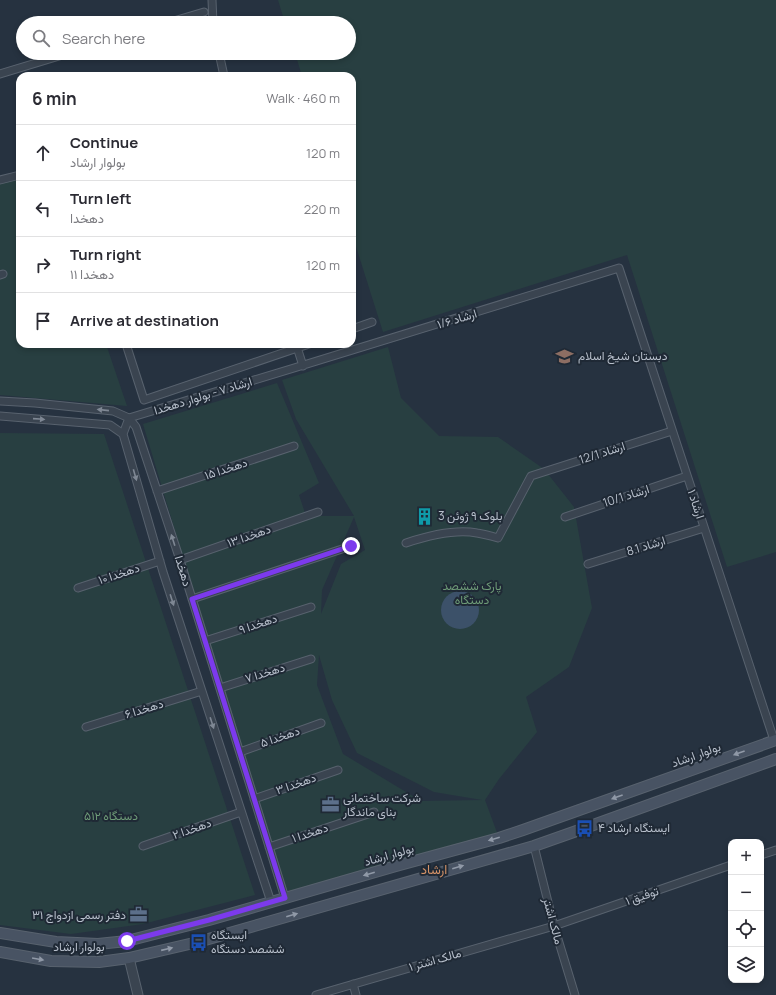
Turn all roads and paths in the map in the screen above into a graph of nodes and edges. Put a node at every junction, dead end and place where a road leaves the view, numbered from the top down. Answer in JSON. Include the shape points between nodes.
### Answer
{"nodes":[{"id":1,"x":212,"y":0,"type":"edge"},
{"id":2,"x":204,"y":12,"type":"dead end"},
{"id":3,"x":191,"y":16,"type":"edge"},
{"id":4,"x":213,"y":16,"type":"edge"},
{"id":5,"x":46,"y":60,"type":"edge"},
{"id":6,"x":221,"y":60,"type":"edge"},
{"id":7,"x":223,"y":72,"type":"edge"},
{"id":8,"x":0,"y":74,"type":"edge"},
{"id":9,"x":16,"y":176,"type":"edge"},
{"id":10,"x":0,"y":180,"type":"edge"},
{"id":11,"x":619,"y":268,"type":"joint"},
{"id":12,"x":372,"y":322,"type":"dead end"},
{"id":13,"x":356,"y":328,"type":"edge"},
{"id":14,"x":127,"y":348,"type":"edge"},
{"id":15,"x":291,"y":348,"type":"edge"},
{"id":16,"x":298,"y":348,"type":"edge"},
{"id":17,"x":303,"y":366,"type":"junction"},
{"id":18,"x":294,"y":368,"type":"joint"},
{"id":19,"x":0,"y":401,"type":"edge"},
{"id":20,"x":0,"y":416,"type":"edge"},
{"id":21,"x":129,"y":418,"type":"junction"},
{"id":22,"x":672,"y":431,"type":"junction"},
{"id":23,"x":123,"y":434,"type":"junction"},
{"id":24,"x":294,"y":446,"type":"dead end"},
{"id":25,"x":687,"y":476,"type":"junction"},
{"id":26,"x":157,"y":491,"type":"junction"},
{"id":27,"x":318,"y":512,"type":"dead end"},
{"id":28,"x":565,"y":517,"type":"dead end"},
{"id":29,"x":704,"y":528,"type":"junction"},
{"id":30,"x":406,"y":543,"type":"dead end"},
{"id":31,"x":351,"y":546,"type":"dead end"},
{"id":32,"x":160,"y":560,"type":"junction"},
{"id":33,"x":180,"y":560,"type":"junction"},
{"id":34,"x":588,"y":564,"type":"dead end"},
{"id":35,"x":78,"y":588,"type":"dead end"},
{"id":36,"x":192,"y":599,"type":"junction"},
{"id":37,"x":311,"y":607,"type":"dead end"},
{"id":38,"x":205,"y":642,"type":"junction"},
{"id":39,"x":311,"y":659,"type":"dead end"},
{"id":40,"x":220,"y":688,"type":"junction"},
{"id":41,"x":202,"y":691,"type":"junction"},
{"id":42,"x":321,"y":723,"type":"dead end"},
{"id":43,"x":86,"y":727,"type":"dead end"},
{"id":44,"x":775,"y":740,"type":"edge"},
{"id":45,"x":240,"y":752,"type":"junction"},
{"id":46,"x":776,"y":759,"type":"edge"},
{"id":47,"x":338,"y":770,"type":"dead end"},
{"id":48,"x":254,"y":799,"type":"junction"},
{"id":49,"x":241,"y":812,"type":"junction"},
{"id":50,"x":374,"y":812,"type":"dead end"},
{"id":51,"x":143,"y":846,"type":"dead end"},
{"id":52,"x":534,"y":846,"type":"junction"},
{"id":53,"x":269,"y":847,"type":"junction"},
{"id":54,"x":776,"y":850,"type":"edge"},
{"id":55,"x":764,"y":854,"type":"edge"},
{"id":56,"x":396,"y":866,"type":"junction"},
{"id":57,"x":728,"y":866,"type":"edge"},
{"id":58,"x":400,"y":884,"type":"junction"},
{"id":59,"x":285,"y":898,"type":"junction"},
{"id":60,"x":271,"y":902,"type":"junction"},
{"id":61,"x":554,"y":926,"type":"junction"},
{"id":62,"x":0,"y":933,"type":"edge"},
{"id":63,"x":0,"y":952,"type":"edge"},
{"id":64,"x":129,"y":958,"type":"junction"},
{"id":65,"x":353,"y":984,"type":"junction"},
{"id":66,"x":138,"y":995,"type":"edge"},
{"id":67,"x":316,"y":995,"type":"edge"},
{"id":68,"x":356,"y":995,"type":"edge"},
{"id":69,"x":575,"y":995,"type":"edge"}],
"edges":[{"from":1,"to":4,"type":"street"},
{"from":2,"to":3,"type":"street"},
{"from":5,"to":8,"type":"street"},
{"from":6,"to":7,"type":"street"},
{"from":9,"to":10,"type":"street"},
{"from":11,"to":17,"type":"street","name":"ارشاد ۱/۶"},
{"from":11,"to":22,"type":"street","name":"ارشاد ۱"},
{"from":12,"to":13,"type":"street"},
{"from":14,"to":15,"type":"street","via":[[144,400]]},
{"from":16,"to":17,"type":"street"},
{"from":17,"to":18,"type":"street","name":"ارشاد ۱/۶"},
{"from":18,"to":21,"type":"street","name":"ارشاد ۷ - بولوار دهخدا"},
{"from":21,"to":19,"type":"street","one_way":true,"via":[[113,411]]},
{"from":20,"to":23,"type":"street","one_way":true,"via":[[110,425]]},
{"from":21,"to":23,"type":"street"},
{"from":21,"to":26,"type":"street","name":"دهخدا","via":[[136,427]]},
{"from":22,"to":25,"type":"street","name":"ارشاد ۱"},
{"from":22,"to":30,"type":"street","name":"ارشاد 12/1","via":[[531,476],[498,538],[476,532],[458,532]]},
{"from":23,"to":32,"type":"street","name":"دهخدا","one_way":true},
{"from":24,"to":26,"type":"street","name":"دهخدا ۱۵"},
{"from":25,"to":28,"type":"street","name":"ارشاد 10/1"},
{"from":25,"to":29,"type":"street","name":"ارشاد ۱"},
{"from":33,"to":26,"type":"street","name":"دهخدا","one_way":true},
{"from":27,"to":33,"type":"street","name":"دهخدا ۱۳"},
{"from":29,"to":34,"type":"street","name":"ارشاد 8.1"},
{"from":29,"to":44,"type":"street","name":"ارشاد ۱"},
{"from":31,"to":36,"type":"street"},
{"from":32,"to":35,"type":"street","name":"دهخدا ۱۰"},
{"from":32,"to":41,"type":"street","name":"دهخدا","one_way":true},
{"from":33,"to":36,"type":"street","name":"دهخدا"},
{"from":36,"to":38,"type":"street","name":"دهخدا"},
{"from":37,"to":38,"type":"street","name":"دهخدا ۹"},
{"from":38,"to":40,"type":"street","name":"دهخدا"},
{"from":39,"to":40,"type":"street","name":"دهخدا ۷"},
{"from":40,"to":45,"type":"street","name":"دهخدا"},
{"from":41,"to":43,"type":"street","name":"دهخدا ۶"},
{"from":41,"to":49,"type":"street","name":"دهخدا","one_way":true},
{"from":42,"to":45,"type":"street","name":"دهخدا ۵"},
{"from":44,"to":56,"type":"main road","name":"بولوار ارشاد","one_way":true,"via":[[499,838]]},
{"from":45,"to":48,"type":"street","name":"دهخدا"},
{"from":46,"to":52,"type":"main road","name":"بولوار ارشاد"},
{"from":47,"to":48,"type":"street","name":"دهخدا ۳"},
{"from":48,"to":53,"type":"street","name":"دهخدا"},
{"from":49,"to":51,"type":"street","name":"دهخدا ۲"},
{"from":49,"to":60,"type":"street","name":"دهخدا"},
{"from":50,"to":53,"type":"street","name":"دهخدا ۱"},
{"from":58,"to":52,"type":"main road","name":"بولوار ارشاد","one_way":true},
{"from":52,"to":61,"type":"street","name":"مالک اشتر"},
{"from":53,"to":59,"type":"street","name":"دهخدا"},
{"from":54,"to":55,"type":"street"},
{"from":56,"to":58,"type":"main road"},
{"from":56,"to":59,"type":"main road","name":"بولوار ارشاد","one_way":true},
{"from":57,"to":61,"type":"street","name":"توفیق ۱"},
{"from":64,"to":58,"type":"main road","name":"بولوار ارشاد","one_way":true,"via":[[198,942]]},
{"from":59,"to":60,"type":"main road","name":"بولوار ارشاد"},
{"from":60,"to":62,"type":"main road","name":"بولوار ارشاد","via":[[127,941],[98,944],[56,942]]},
{"from":61,"to":65,"type":"street","name":"مالک اشتر ۱"},
{"from":61,"to":69,"type":"street","name":"مالک اشتر"},
{"from":63,"to":64,"type":"main road","name":"بولوار ارشاد","one_way":true,"via":[[51,961],[99,962]]},
{"from":64,"to":66,"type":"street"},
{"from":65,"to":67,"type":"street","name":"مالک اشتر ۱"},
{"from":65,"to":68,"type":"street"}]}
